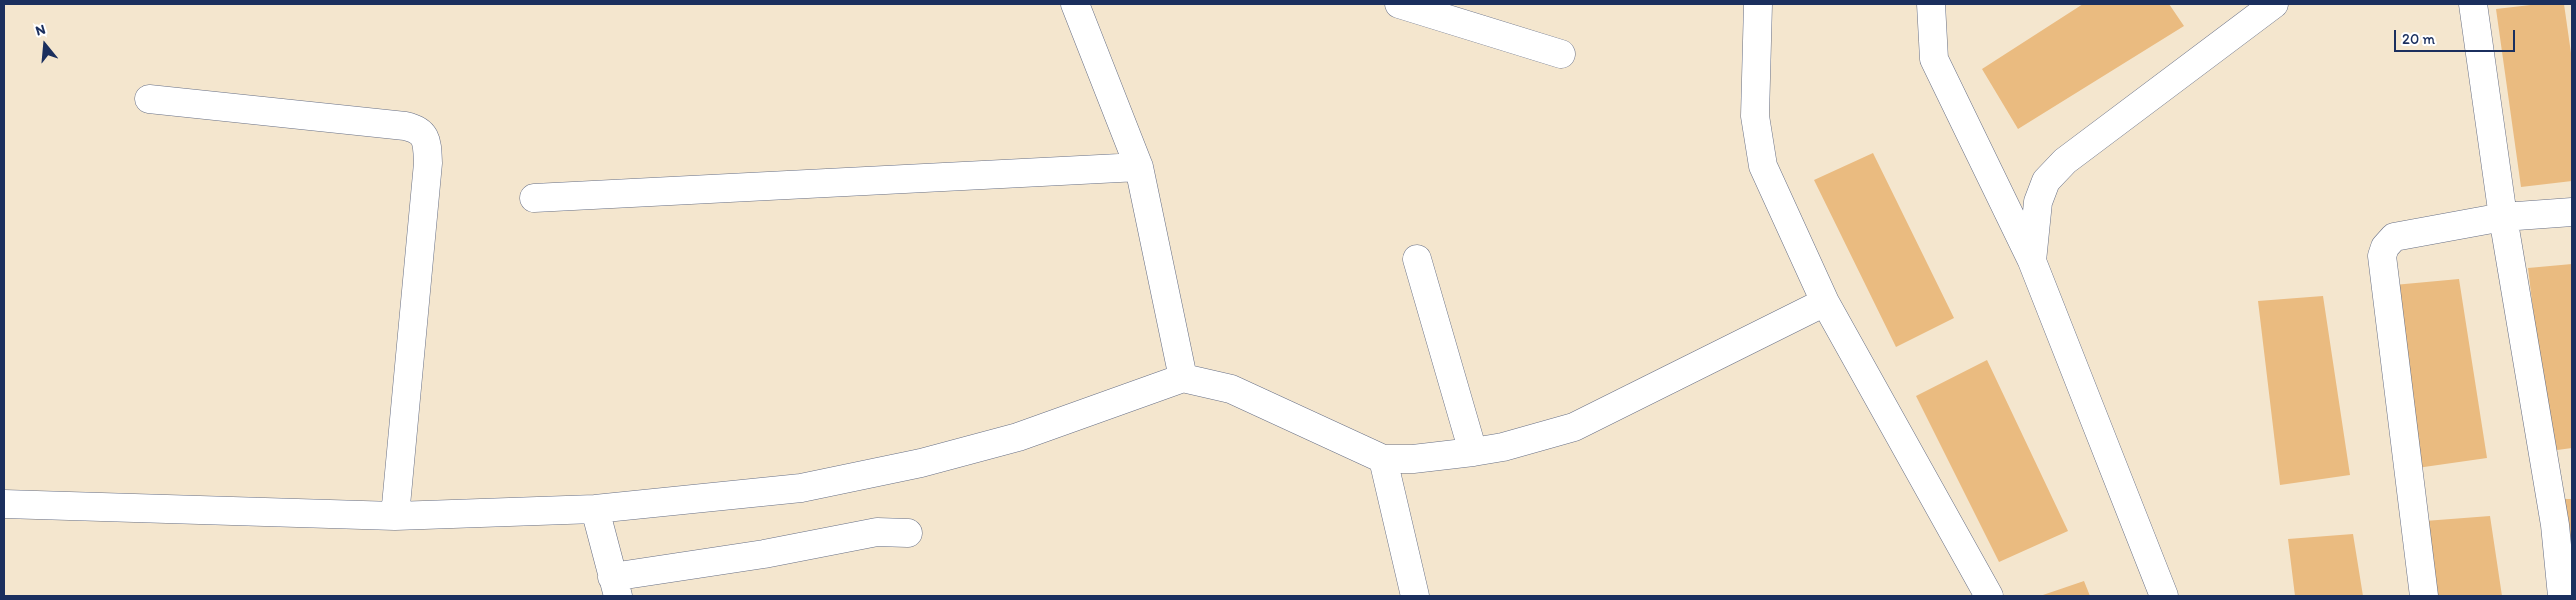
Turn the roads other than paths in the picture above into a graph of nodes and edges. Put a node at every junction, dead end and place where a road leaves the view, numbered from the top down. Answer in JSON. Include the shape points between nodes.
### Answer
{"nodes":[{"id":1,"x":1075,"y":4,"type":"edge"},
{"id":2,"x":1399,"y":4,"type":"edge"},
{"id":3,"x":1758,"y":4,"type":"edge"},
{"id":4,"x":1931,"y":4,"type":"edge"},
{"id":5,"x":2274,"y":4,"type":"edge"},
{"id":6,"x":2472,"y":4,"type":"edge"},
{"id":7,"x":1561,"y":54,"type":"dead end"},
{"id":8,"x":149,"y":99,"type":"dead end"},
{"id":9,"x":1139,"y":167,"type":"junction"},
{"id":10,"x":534,"y":198,"type":"dead end"},
{"id":11,"x":2572,"y":212,"type":"edge"},
{"id":12,"x":2503,"y":217,"type":"junction"},
{"id":13,"x":1418,"y":259,"type":"dead end"},
{"id":14,"x":2032,"y":261,"type":"junction"},
{"id":15,"x":1825,"y":302,"type":"junction"},
{"id":16,"x":1183,"y":378,"type":"junction"},
{"id":17,"x":1473,"y":452,"type":"junction"},
{"id":18,"x":1383,"y":458,"type":"junction"},
{"id":19,"x":4,"y":504,"type":"edge"},
{"id":20,"x":595,"y":509,"type":"junction"},
{"id":21,"x":395,"y":516,"type":"junction"},
{"id":22,"x":908,"y":533,"type":"dead end"},
{"id":23,"x":615,"y":586,"type":"edge"},
{"id":24,"x":1415,"y":596,"type":"edge"},
{"id":25,"x":1989,"y":596,"type":"edge"},
{"id":26,"x":2164,"y":596,"type":"edge"},
{"id":27,"x":2424,"y":596,"type":"edge"},
{"id":28,"x":2562,"y":596,"type":"edge"}],
"edges":[{"from":1,"to":9,"type":"street"},
{"from":2,"to":7,"type":"street"},
{"from":3,"to":15,"type":"street","via":[[1755,116],[1763,166]]},
{"from":4,"to":14,"type":"street","via":[[1934,59]]},
{"from":5,"to":14,"type":"street","via":[[2073,156],[2046,181],[2038,202]]},
{"from":6,"to":12,"type":"street"},
{"from":8,"to":21,"type":"street","via":[[405,126],[424,136],[428,162]]},
{"from":9,"to":10,"type":"street"},
{"from":9,"to":16,"type":"street"},
{"from":11,"to":12,"type":"street"},
{"from":12,"to":27,"type":"street","via":[[2394,237],[2382,256]]},
{"from":12,"to":28,"type":"street","via":[[2554,525]]},
{"from":13,"to":17,"type":"street"},
{"from":14,"to":26,"type":"street"},
{"from":15,"to":17,"type":"street","via":[[1574,427]]},
{"from":15,"to":25,"type":"street"},
{"from":16,"to":18,"type":"street","via":[[1231,389]]},
{"from":16,"to":20,"type":"street","via":[[1018,437],[921,463],[801,488]]},
{"from":17,"to":18,"type":"street","via":[[1413,459]]},
{"from":18,"to":24,"type":"street"},
{"from":19,"to":21,"type":"street"},
{"from":20,"to":21,"type":"street"},
{"from":20,"to":23,"type":"street"},
{"from":22,"to":23,"type":"street","via":[[877,532]]}]}
